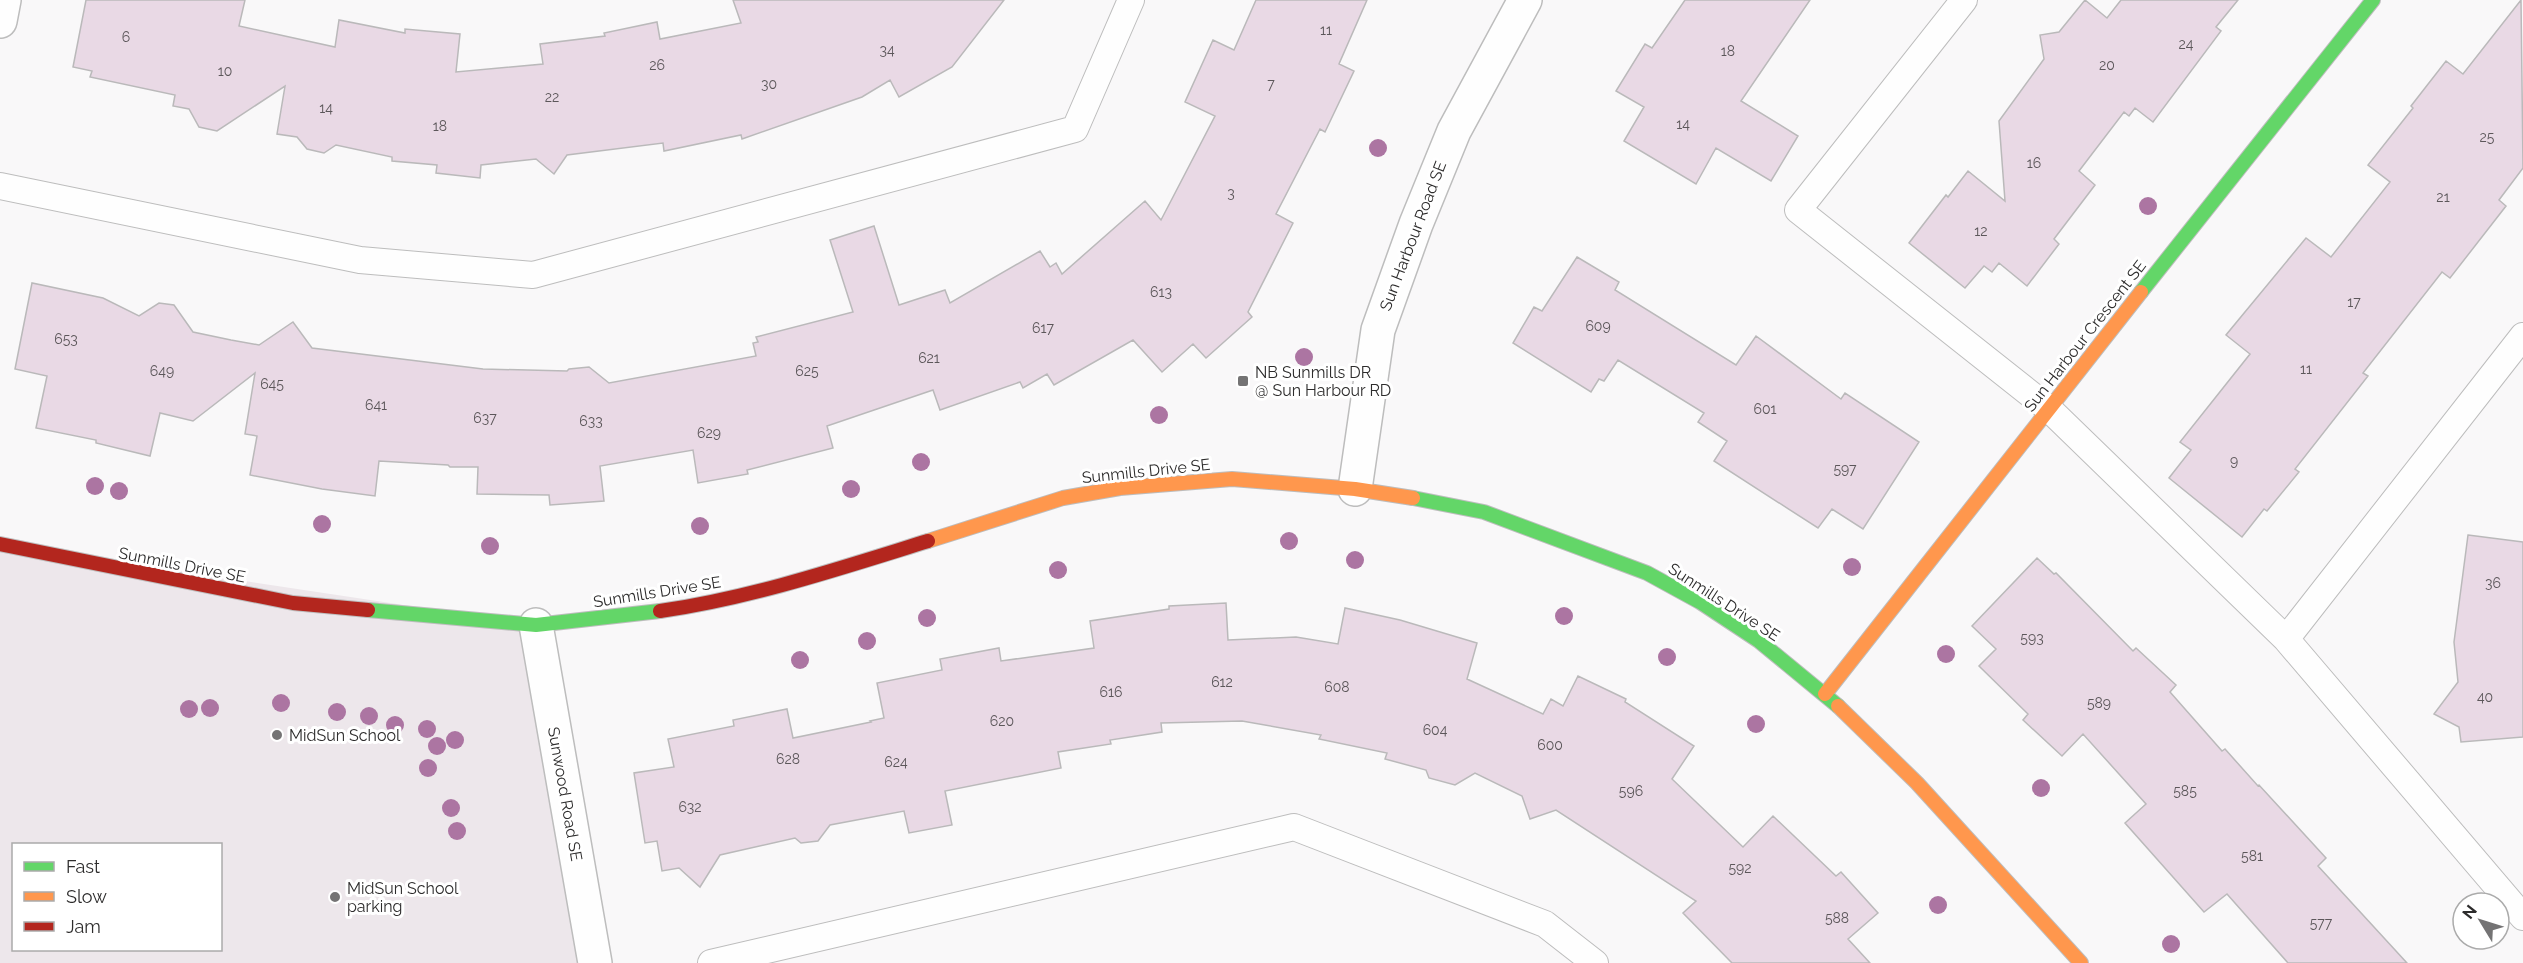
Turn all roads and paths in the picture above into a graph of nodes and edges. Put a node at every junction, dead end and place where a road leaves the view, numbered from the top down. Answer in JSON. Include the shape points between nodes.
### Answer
{"nodes":[{"id":1,"x":4,"y":0,"type":"edge"},
{"id":2,"x":1131,"y":0,"type":"edge"},
{"id":3,"x":1525,"y":0,"type":"edge"},
{"id":4,"x":1964,"y":0,"type":"edge"},
{"id":5,"x":2373,"y":0,"type":"edge"},
{"id":6,"x":0,"y":21,"type":"edge"},
{"id":7,"x":0,"y":186,"type":"edge"},
{"id":8,"x":2523,"y":336,"type":"edge"},
{"id":9,"x":2048,"y":408,"type":"junction"},
{"id":10,"x":1355,"y":489,"type":"junction"},
{"id":11,"x":0,"y":544,"type":"edge"},
{"id":12,"x":536,"y":625,"type":"junction"},
{"id":13,"x":2286,"y":639,"type":"junction"},
{"id":14,"x":1825,"y":694,"type":"junction"},
{"id":15,"x":2523,"y":918,"type":"edge"},
{"id":16,"x":595,"y":963,"type":"edge"},
{"id":17,"x":711,"y":963,"type":"edge"},
{"id":18,"x":1595,"y":963,"type":"edge"},
{"id":19,"x":2081,"y":963,"type":"edge"}],
"edges":[{"from":1,"to":6,"type":"street"},
{"from":2,"to":7,"type":"lane","via":[[1075,129],[533,275],[360,260]]},
{"from":3,"to":10,"type":"street","name":"Sun Harbour Road SE","via":[[1454,131],[1378,330]]},
{"from":4,"to":9,"type":"lane","via":[[1798,210]]},
{"from":5,"to":9,"type":"street","name":"Sun Harbour Crescent SE"},
{"from":8,"to":13,"type":"lane"},
{"from":9,"to":13,"type":"lane"},
{"from":9,"to":14,"type":"street","name":"Sun Harbour Crescent SE"},
{"from":10,"to":12,"type":"street","name":"Sunmills Drive SE","via":[[1232,479],[1120,488],[1063,498],[850,565],[697,606]]},
{"from":10,"to":14,"type":"street","name":"Sunmills Drive SE","via":[[1484,512],[1647,573],[1759,641]]},
{"from":11,"to":12,"type":"street","name":"Sunmills Drive SE","via":[[293,603]]},
{"from":12,"to":16,"type":"street","name":"Sunwood Road SE"},
{"from":13,"to":15,"type":"lane"},
{"from":14,"to":19,"type":"street","name":"Sunmills Drive SE","via":[[1917,783]]},
{"from":17,"to":18,"type":"lane","via":[[1294,827],[1545,924]]}]}
